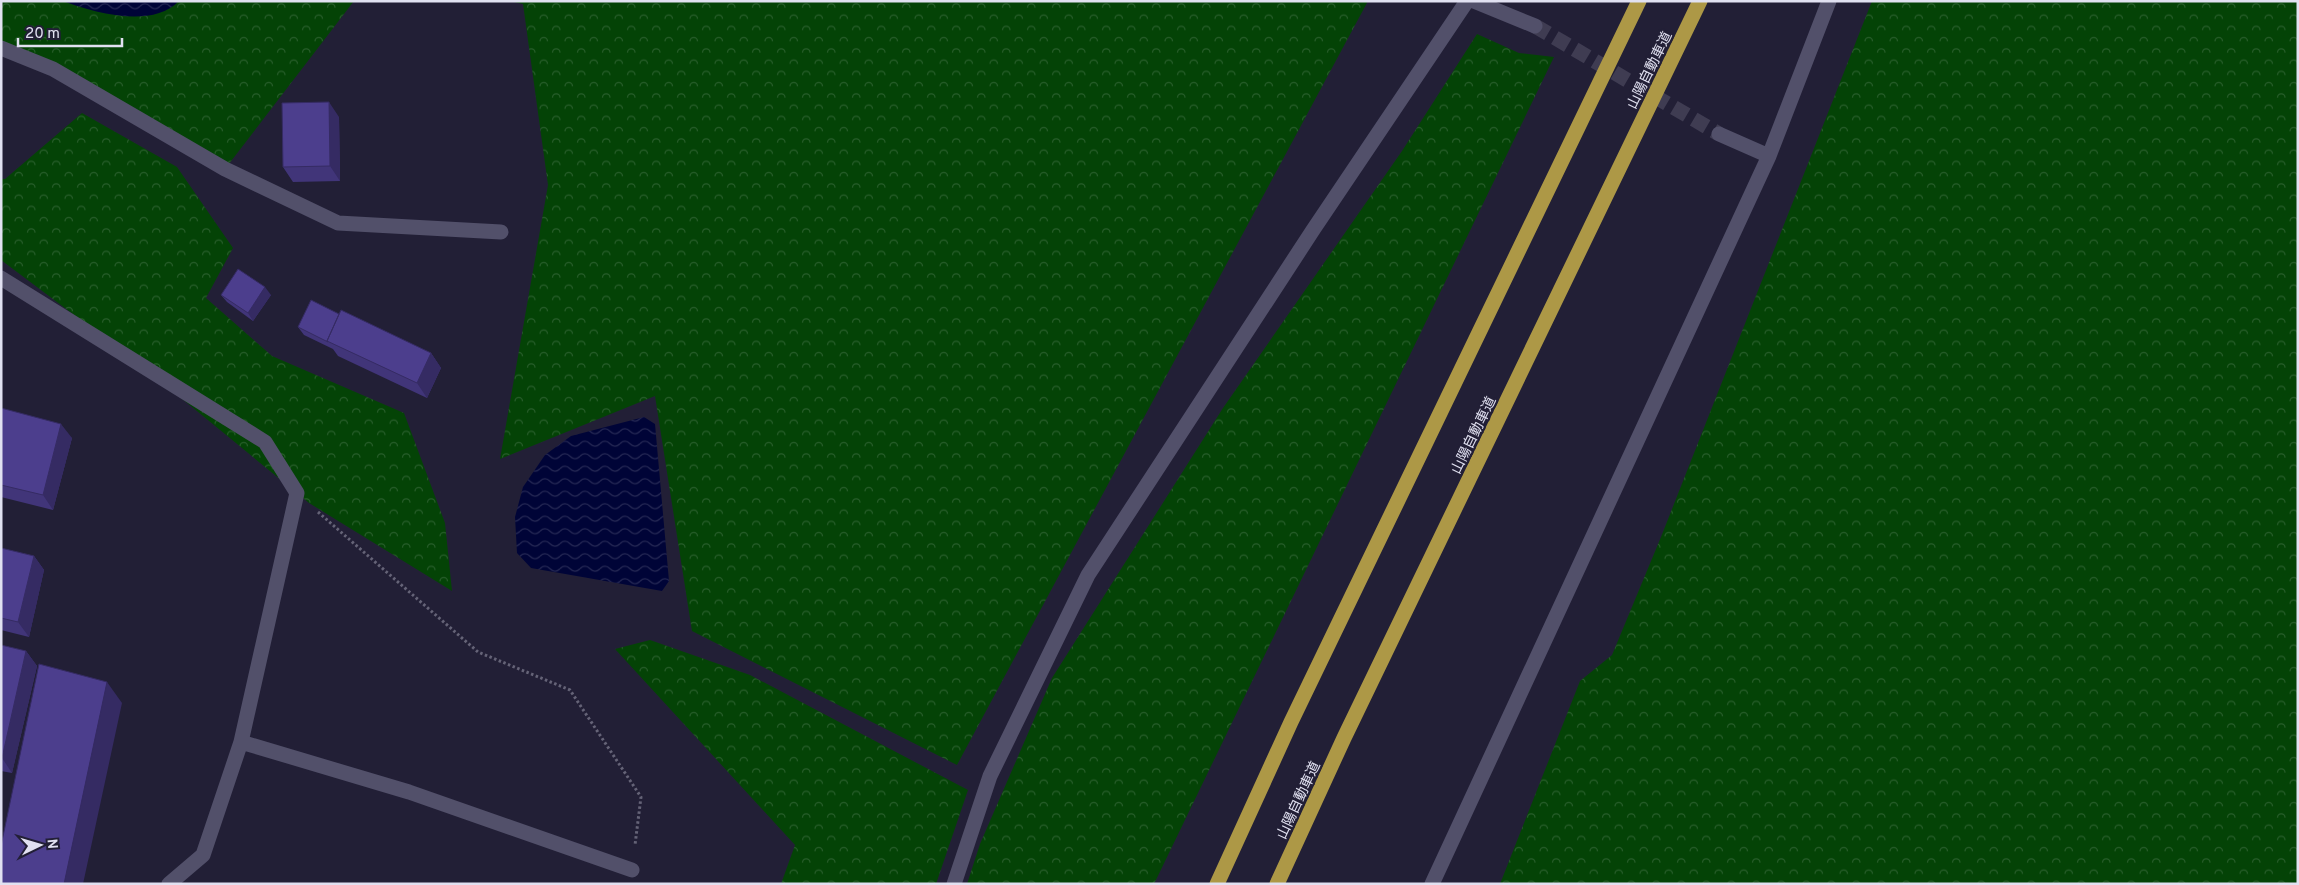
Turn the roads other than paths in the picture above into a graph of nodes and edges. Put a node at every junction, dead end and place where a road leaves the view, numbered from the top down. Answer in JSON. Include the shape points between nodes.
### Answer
{"nodes":[{"id":1,"x":1467,"y":1,"type":"edge"},
{"id":2,"x":1474,"y":1,"type":"edge"},
{"id":3,"x":1639,"y":1,"type":"edge"},
{"id":4,"x":1700,"y":1,"type":"edge"},
{"id":5,"x":1829,"y":1,"type":"edge"},
{"id":6,"x":1535,"y":26,"type":"tunnel mouth"},
{"id":7,"x":1,"y":48,"type":"edge"},
{"id":8,"x":1719,"y":134,"type":"tunnel mouth"},
{"id":9,"x":1769,"y":156,"type":"junction"},
{"id":10,"x":501,"y":232,"type":"dead end"},
{"id":11,"x":1,"y":278,"type":"edge"},
{"id":12,"x":242,"y":742,"type":"junction"},
{"id":13,"x":632,"y":870,"type":"road end"},
{"id":14,"x":169,"y":884,"type":"edge"},
{"id":15,"x":954,"y":884,"type":"edge"},
{"id":16,"x":1217,"y":884,"type":"edge"},
{"id":17,"x":1277,"y":884,"type":"edge"},
{"id":18,"x":1432,"y":884,"type":"edge"}],
"edges":[{"from":1,"to":15,"type":"street","via":[[1088,575],[990,776]]},
{"from":2,"to":6,"type":"street"},
{"from":3,"to":16,"type":"highway","via":[[1290,722]]},
{"from":4,"to":17,"type":"highway","name":"山陽自動車道"},
{"from":5,"to":9,"type":"street"},
{"from":7,"to":10,"type":"street","via":[[52,69],[225,169],[338,223]]},
{"from":8,"to":9,"type":"street"},
{"from":9,"to":18,"type":"street"},
{"from":11,"to":12,"type":"street","via":[[265,442],[297,494]]},
{"from":12,"to":13,"type":"street","via":[[409,792]]},
{"from":12,"to":14,"type":"street","via":[[203,855]]}]}
